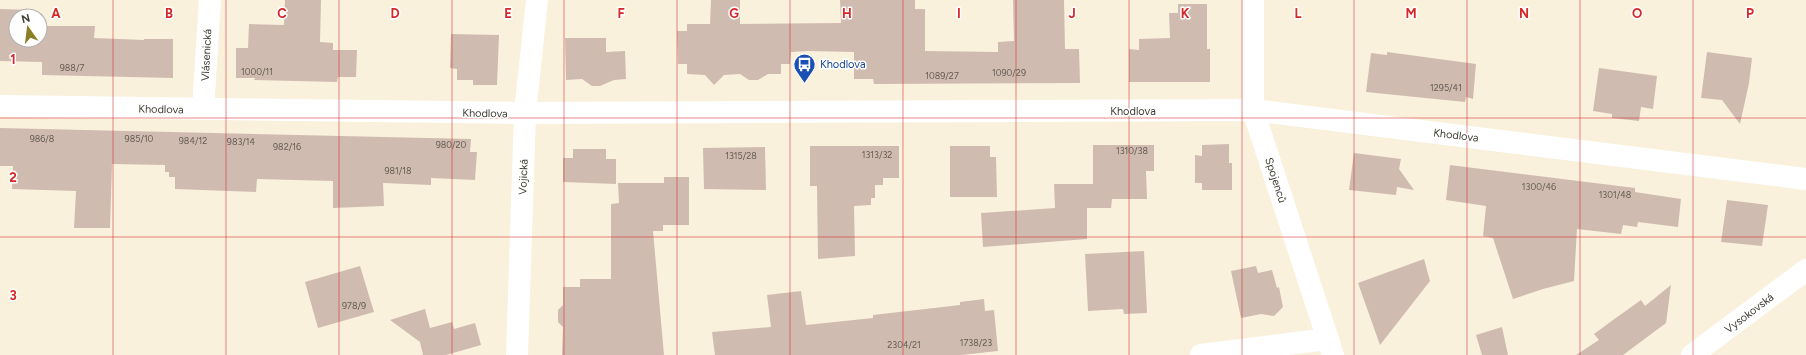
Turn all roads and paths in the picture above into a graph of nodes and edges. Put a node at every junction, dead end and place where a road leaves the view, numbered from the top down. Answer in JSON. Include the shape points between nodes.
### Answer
{"nodes":[{"id":1,"x":210,"y":0,"type":"edge"},
{"id":2,"x":537,"y":0,"type":"edge"},
{"id":3,"x":1253,"y":0,"type":"edge"},
{"id":4,"x":0,"y":106,"type":"edge"},
{"id":5,"x":203,"y":109,"type":"junction"},
{"id":6,"x":1253,"y":110,"type":"junction"},
{"id":7,"x":525,"y":113,"type":"junction"},
{"id":8,"x":1806,"y":179,"type":"edge"},
{"id":9,"x":1806,"y":270,"type":"edge"},
{"id":10,"x":1330,"y":347,"type":"edge"},
{"id":11,"x":516,"y":355,"type":"edge"},
{"id":12,"x":1201,"y":355,"type":"edge"},
{"id":13,"x":1692,"y":355,"type":"edge"}],
"edges":[{"from":1,"to":5,"type":"street","name":"Vlásenická"},
{"from":2,"to":7,"type":"street","name":"Vojická"},
{"from":3,"to":6,"type":"street","name":"Spojenců"},
{"from":4,"to":5,"type":"street","name":"Khodlova"},
{"from":5,"to":7,"type":"street","name":"Khodlova"},
{"from":6,"to":7,"type":"street","name":"Khodlova"},
{"from":6,"to":8,"type":"street","name":"Khodlova"},
{"from":6,"to":10,"type":"street","name":"Spojenců"},
{"from":7,"to":11,"type":"street","name":"Vojická"},
{"from":9,"to":13,"type":"street","name":"Vysokovská"},
{"from":10,"to":12,"type":"street"}]}
